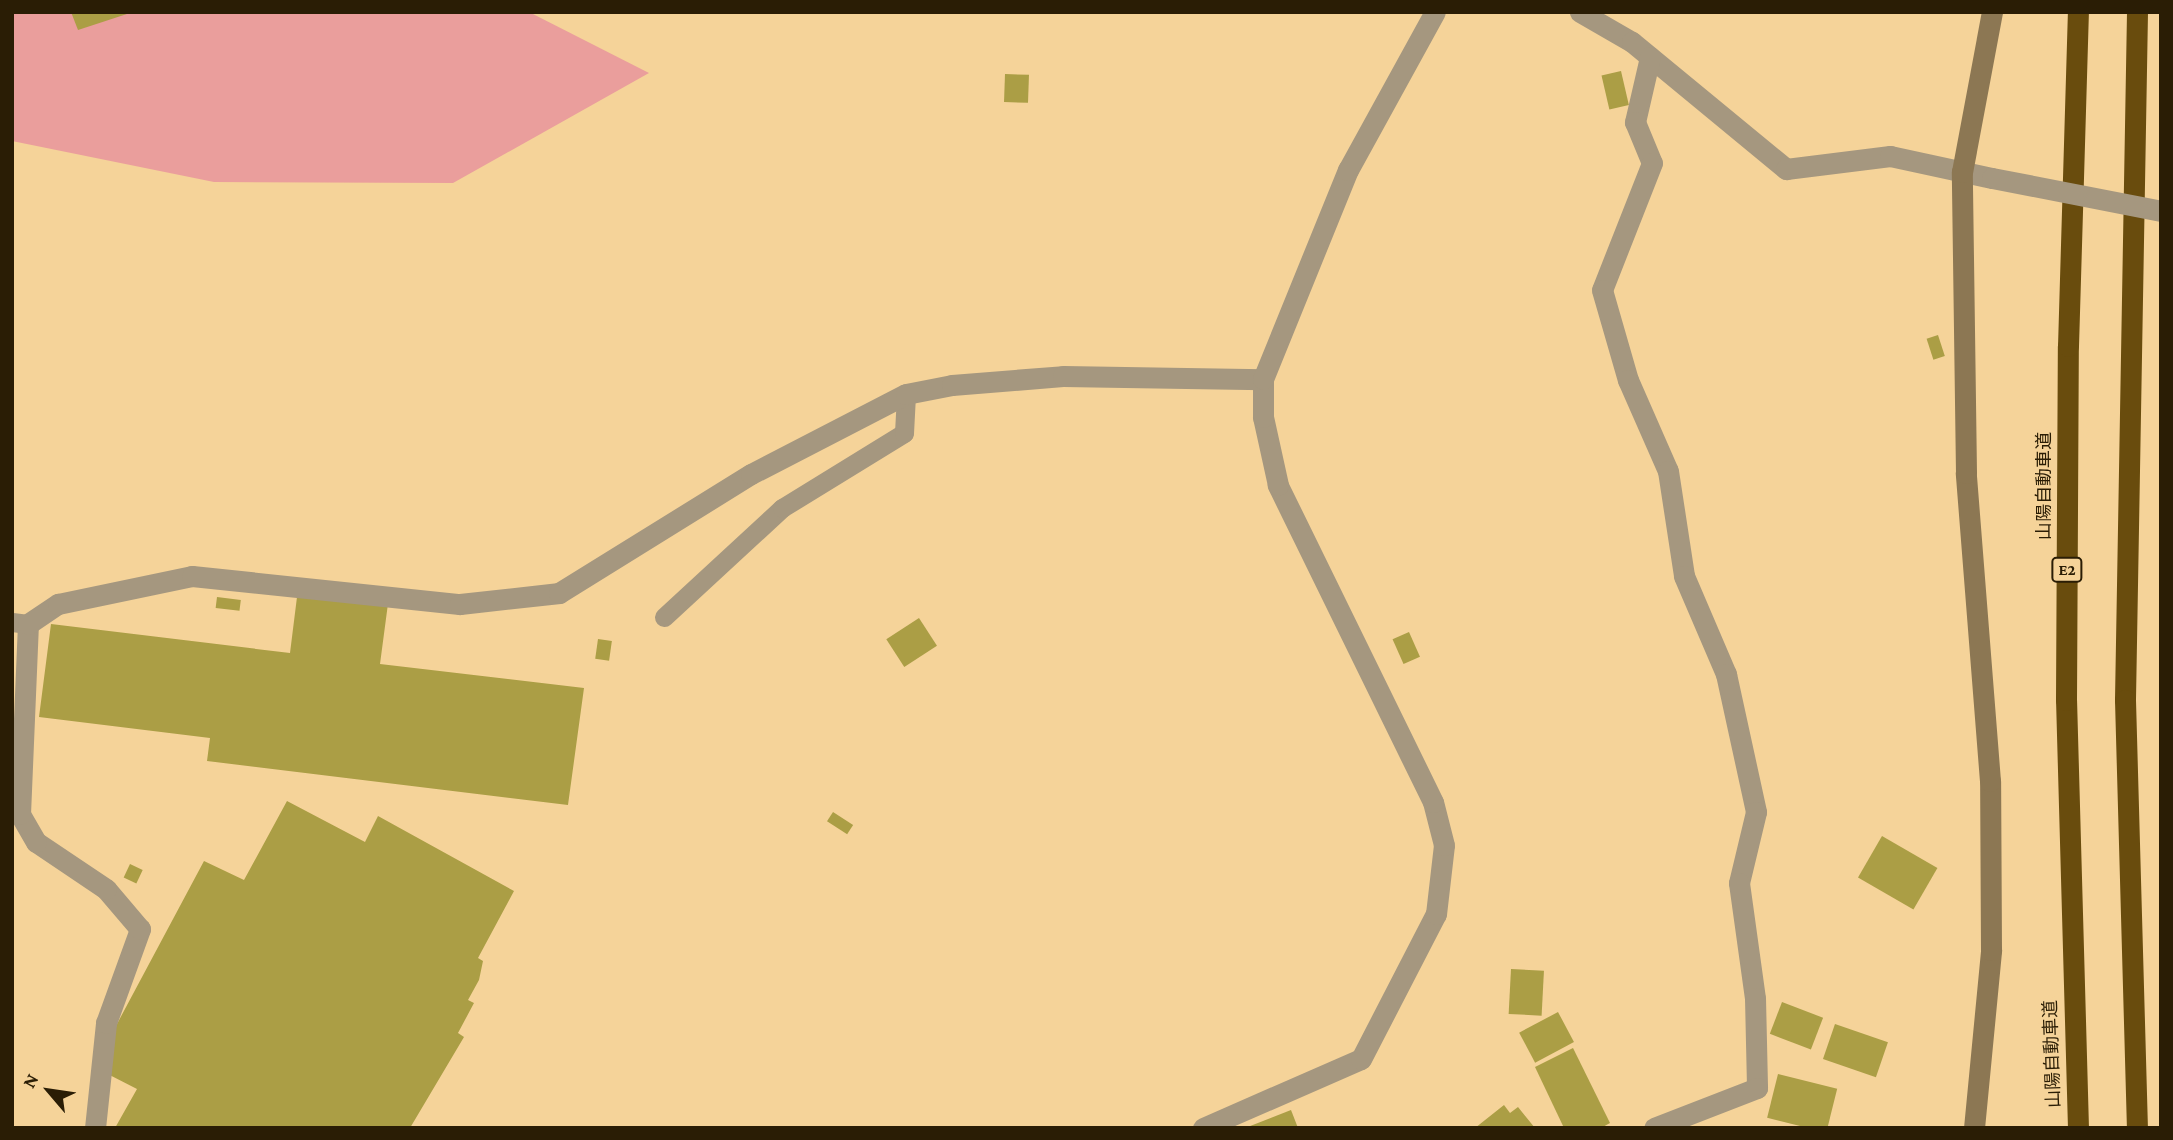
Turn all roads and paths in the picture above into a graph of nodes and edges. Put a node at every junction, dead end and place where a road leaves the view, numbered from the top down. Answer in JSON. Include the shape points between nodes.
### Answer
{"nodes":[{"id":1,"x":1435,"y":12,"type":"edge"},
{"id":2,"x":1580,"y":12,"type":"edge"},
{"id":3,"x":1992,"y":12,"type":"edge"},
{"id":4,"x":2078,"y":12,"type":"edge"},
{"id":5,"x":2137,"y":12,"type":"edge"},
{"id":6,"x":1650,"y":57,"type":"junction"},
{"id":7,"x":1962,"y":172,"type":"junction"},
{"id":8,"x":2161,"y":211,"type":"edge"},
{"id":9,"x":1263,"y":379,"type":"junction"},
{"id":10,"x":906,"y":394,"type":"junction"},
{"id":11,"x":664,"y":617,"type":"dead end"},
{"id":12,"x":18,"y":625,"type":"edge"},
{"id":13,"x":95,"y":1128,"type":"edge"},
{"id":14,"x":1203,"y":1128,"type":"edge"},
{"id":15,"x":1654,"y":1128,"type":"edge"},
{"id":16,"x":1974,"y":1128,"type":"edge"},
{"id":17,"x":2078,"y":1128,"type":"edge"},
{"id":18,"x":2137,"y":1128,"type":"edge"}],
"edges":[{"from":1,"to":9,"type":"street","via":[[1348,170]]},
{"from":2,"to":6,"type":"street"},
{"from":3,"to":7,"type":"street"},
{"from":4,"to":17,"type":"highway","name":"山陽自動車道","number":"E2","via":[[2068,346],[2066,701]]},
{"from":5,"to":18,"type":"highway","via":[[2125,700]]},
{"from":6,"to":7,"type":"street","via":[[1786,169],[1890,156]]},
{"from":6,"to":15,"type":"street","via":[[1635,122],[1652,163],[1602,290],[1628,380],[1668,471],[1684,576],[1727,674],[1756,812],[1740,883],[1755,998],[1757,1088]]},
{"from":7,"to":8,"type":"street","bridge":true},
{"from":7,"to":16,"type":"street","via":[[1966,473],[1990,781],[1991,950]]},
{"from":9,"to":10,"type":"street","via":[[1063,376],[952,385]]},
{"from":9,"to":14,"type":"street","via":[[1264,417],[1278,485],[1427,789],[1444,845],[1436,914],[1361,1059]]},
{"from":10,"to":11,"type":"lane","via":[[904,433],[782,509]]},
{"from":10,"to":12,"type":"street","via":[[751,474],[559,593],[460,604],[192,576],[58,604]]},
{"from":12,"to":13,"type":"street","via":[[20,814],[36,842],[106,889],[140,929],[106,1023]]}]}
